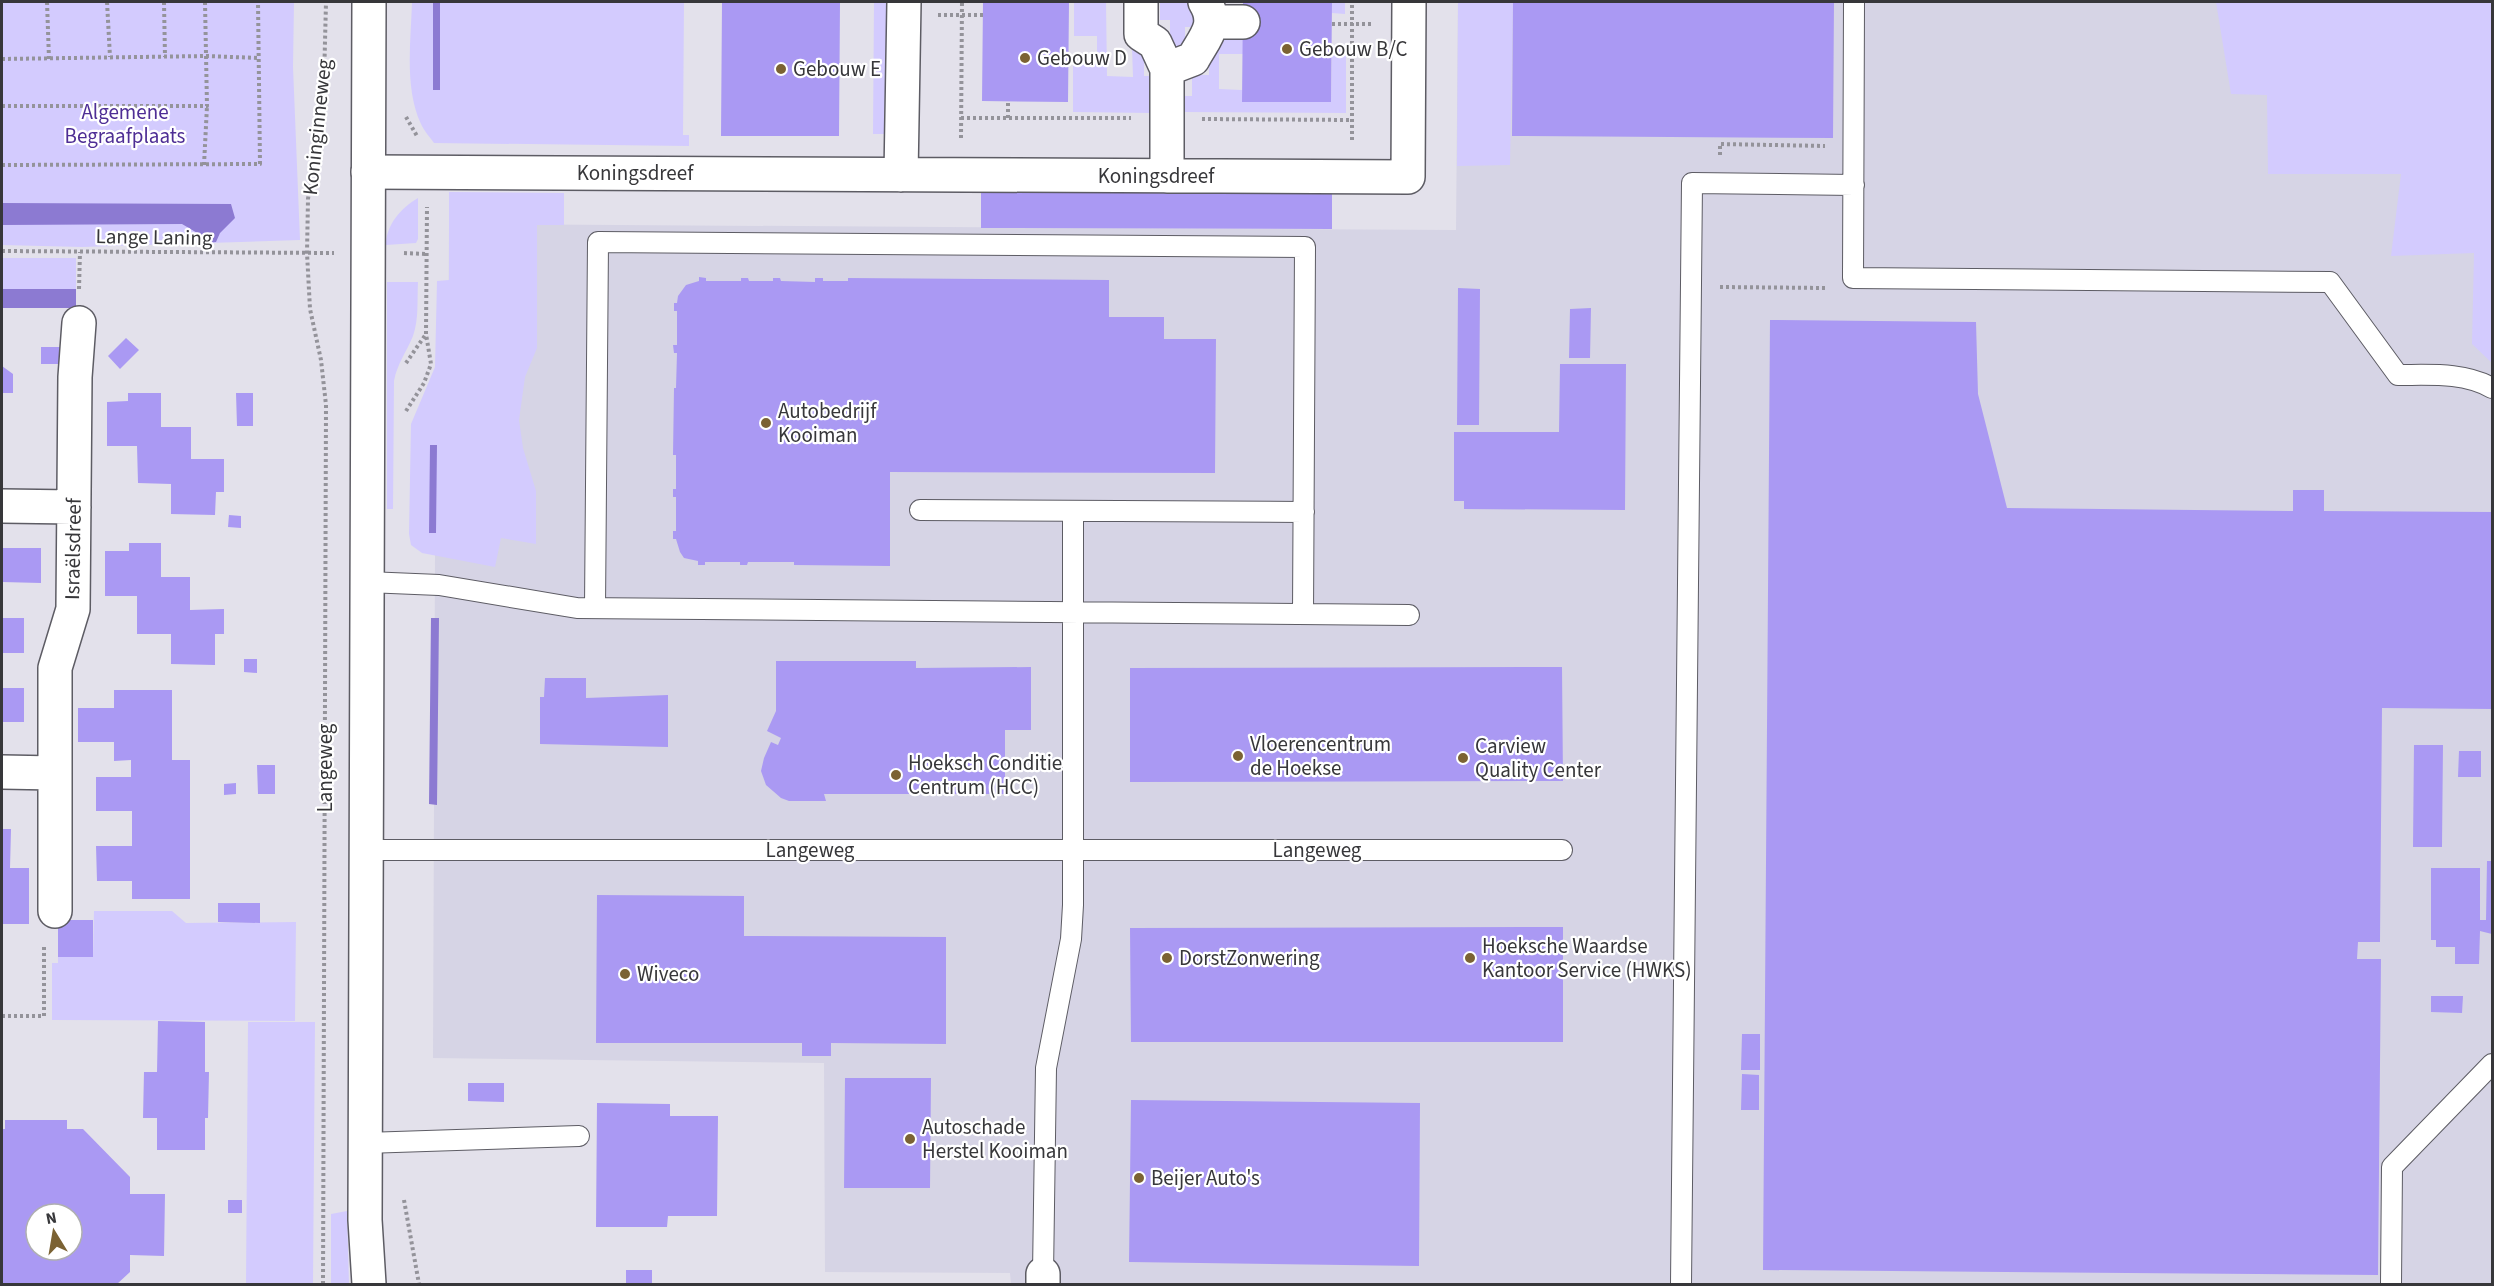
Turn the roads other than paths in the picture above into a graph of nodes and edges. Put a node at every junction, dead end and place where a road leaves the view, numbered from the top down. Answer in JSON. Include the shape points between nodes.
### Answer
{"nodes":[{"id":1,"x":369,"y":2,"type":"edge"},
{"id":2,"x":903,"y":2,"type":"edge"},
{"id":3,"x":1141,"y":2,"type":"edge"},
{"id":4,"x":1409,"y":2,"type":"edge"},
{"id":5,"x":1854,"y":2,"type":"edge"},
{"id":6,"x":1220,"y":15,"type":"edge"},
{"id":7,"x":1167,"y":69,"type":"junction"},
{"id":8,"x":368,"y":172,"type":"junction"},
{"id":9,"x":901,"y":175,"type":"junction"},
{"id":10,"x":1167,"y":176,"type":"junction"},
{"id":11,"x":1854,"y":185,"type":"junction"},
{"id":12,"x":79,"y":323,"type":"dead end"},
{"id":13,"x":2493,"y":388,"type":"edge"},
{"id":14,"x":2,"y":506,"type":"edge"},
{"id":15,"x":74,"y":507,"type":"junction"},
{"id":16,"x":920,"y":510,"type":"dead end"},
{"id":17,"x":1073,"y":511,"type":"junction"},
{"id":18,"x":1304,"y":512,"type":"junction"},
{"id":19,"x":367,"y":582,"type":"junction"},
{"id":20,"x":595,"y":608,"type":"junction"},
{"id":21,"x":1073,"y":612,"type":"junction"},
{"id":22,"x":1303,"y":614,"type":"junction"},
{"id":23,"x":1409,"y":615,"type":"dead end"},
{"id":24,"x":2,"y":772,"type":"edge"},
{"id":25,"x":55,"y":773,"type":"junction"},
{"id":26,"x":366,"y":850,"type":"junction"},
{"id":27,"x":1073,"y":850,"type":"junction"},
{"id":28,"x":1562,"y":850,"type":"dead end"},
{"id":29,"x":55,"y":911,"type":"road end"},
{"id":30,"x":2493,"y":1064,"type":"edge"},
{"id":31,"x":579,"y":1136,"type":"dead end"},
{"id":32,"x":365,"y":1143,"type":"junction"},
{"id":33,"x":1043,"y":1279,"type":"edge"},
{"id":34,"x":369,"y":1284,"type":"edge"},
{"id":35,"x":1681,"y":1284,"type":"edge"},
{"id":36,"x":2391,"y":1284,"type":"edge"}],
"edges":[{"from":1,"to":8,"type":"street"},
{"from":2,"to":9,"type":"street"},
{"from":3,"to":7,"type":"street","via":[[1141,34],[1155,43]]},
{"from":4,"to":10,"type":"street","name":"Koningsdreef","via":[[1408,177]]},
{"from":5,"to":11,"type":"lane"},
{"from":6,"to":7,"type":"street","via":[[1194,59]]},
{"from":7,"to":10,"type":"street"},
{"from":8,"to":9,"type":"street","name":"Koningsdreef"},
{"from":8,"to":19,"type":"street","name":"Langeweg"},
{"from":9,"to":10,"type":"street","name":"Koningsdreef"},
{"from":11,"to":13,"type":"lane","via":[[1853,278],[2330,282],[2398,375],[2458,376]]},
{"from":11,"to":35,"type":"lane","via":[[1692,183]]},
{"from":12,"to":15,"type":"street","name":"Israëlsdreef"},
{"from":14,"to":15,"type":"street"},
{"from":15,"to":25,"type":"street","name":"Israëlsdreef","via":[[73,609],[55,669]]},
{"from":16,"to":17,"type":"lane"},
{"from":17,"to":18,"type":"lane"},
{"from":17,"to":21,"type":"lane"},
{"from":18,"to":20,"type":"lane","via":[[1305,247],[598,242]]},
{"from":18,"to":22,"type":"lane"},
{"from":19,"to":20,"type":"lane","via":[[430,584],[555,606]]},
{"from":19,"to":26,"type":"street","name":"Langeweg"},
{"from":20,"to":21,"type":"lane"},
{"from":21,"to":22,"type":"lane"},
{"from":21,"to":27,"type":"lane"},
{"from":22,"to":23,"type":"lane"},
{"from":24,"to":25,"type":"street"},
{"from":25,"to":29,"type":"street","name":"Israëlsdreef"},
{"from":26,"to":27,"type":"lane","name":"Langeweg"},
{"from":26,"to":32,"type":"street","name":"Langeweg"},
{"from":27,"to":28,"type":"lane","name":"Langeweg"},
{"from":27,"to":33,"type":"lane","via":[[1071,939],[1046,1068]]},
{"from":30,"to":36,"type":"lane","via":[[2392,1167]]},
{"from":31,"to":32,"type":"lane"},
{"from":32,"to":34,"type":"street","name":"Langeweg"}]}
